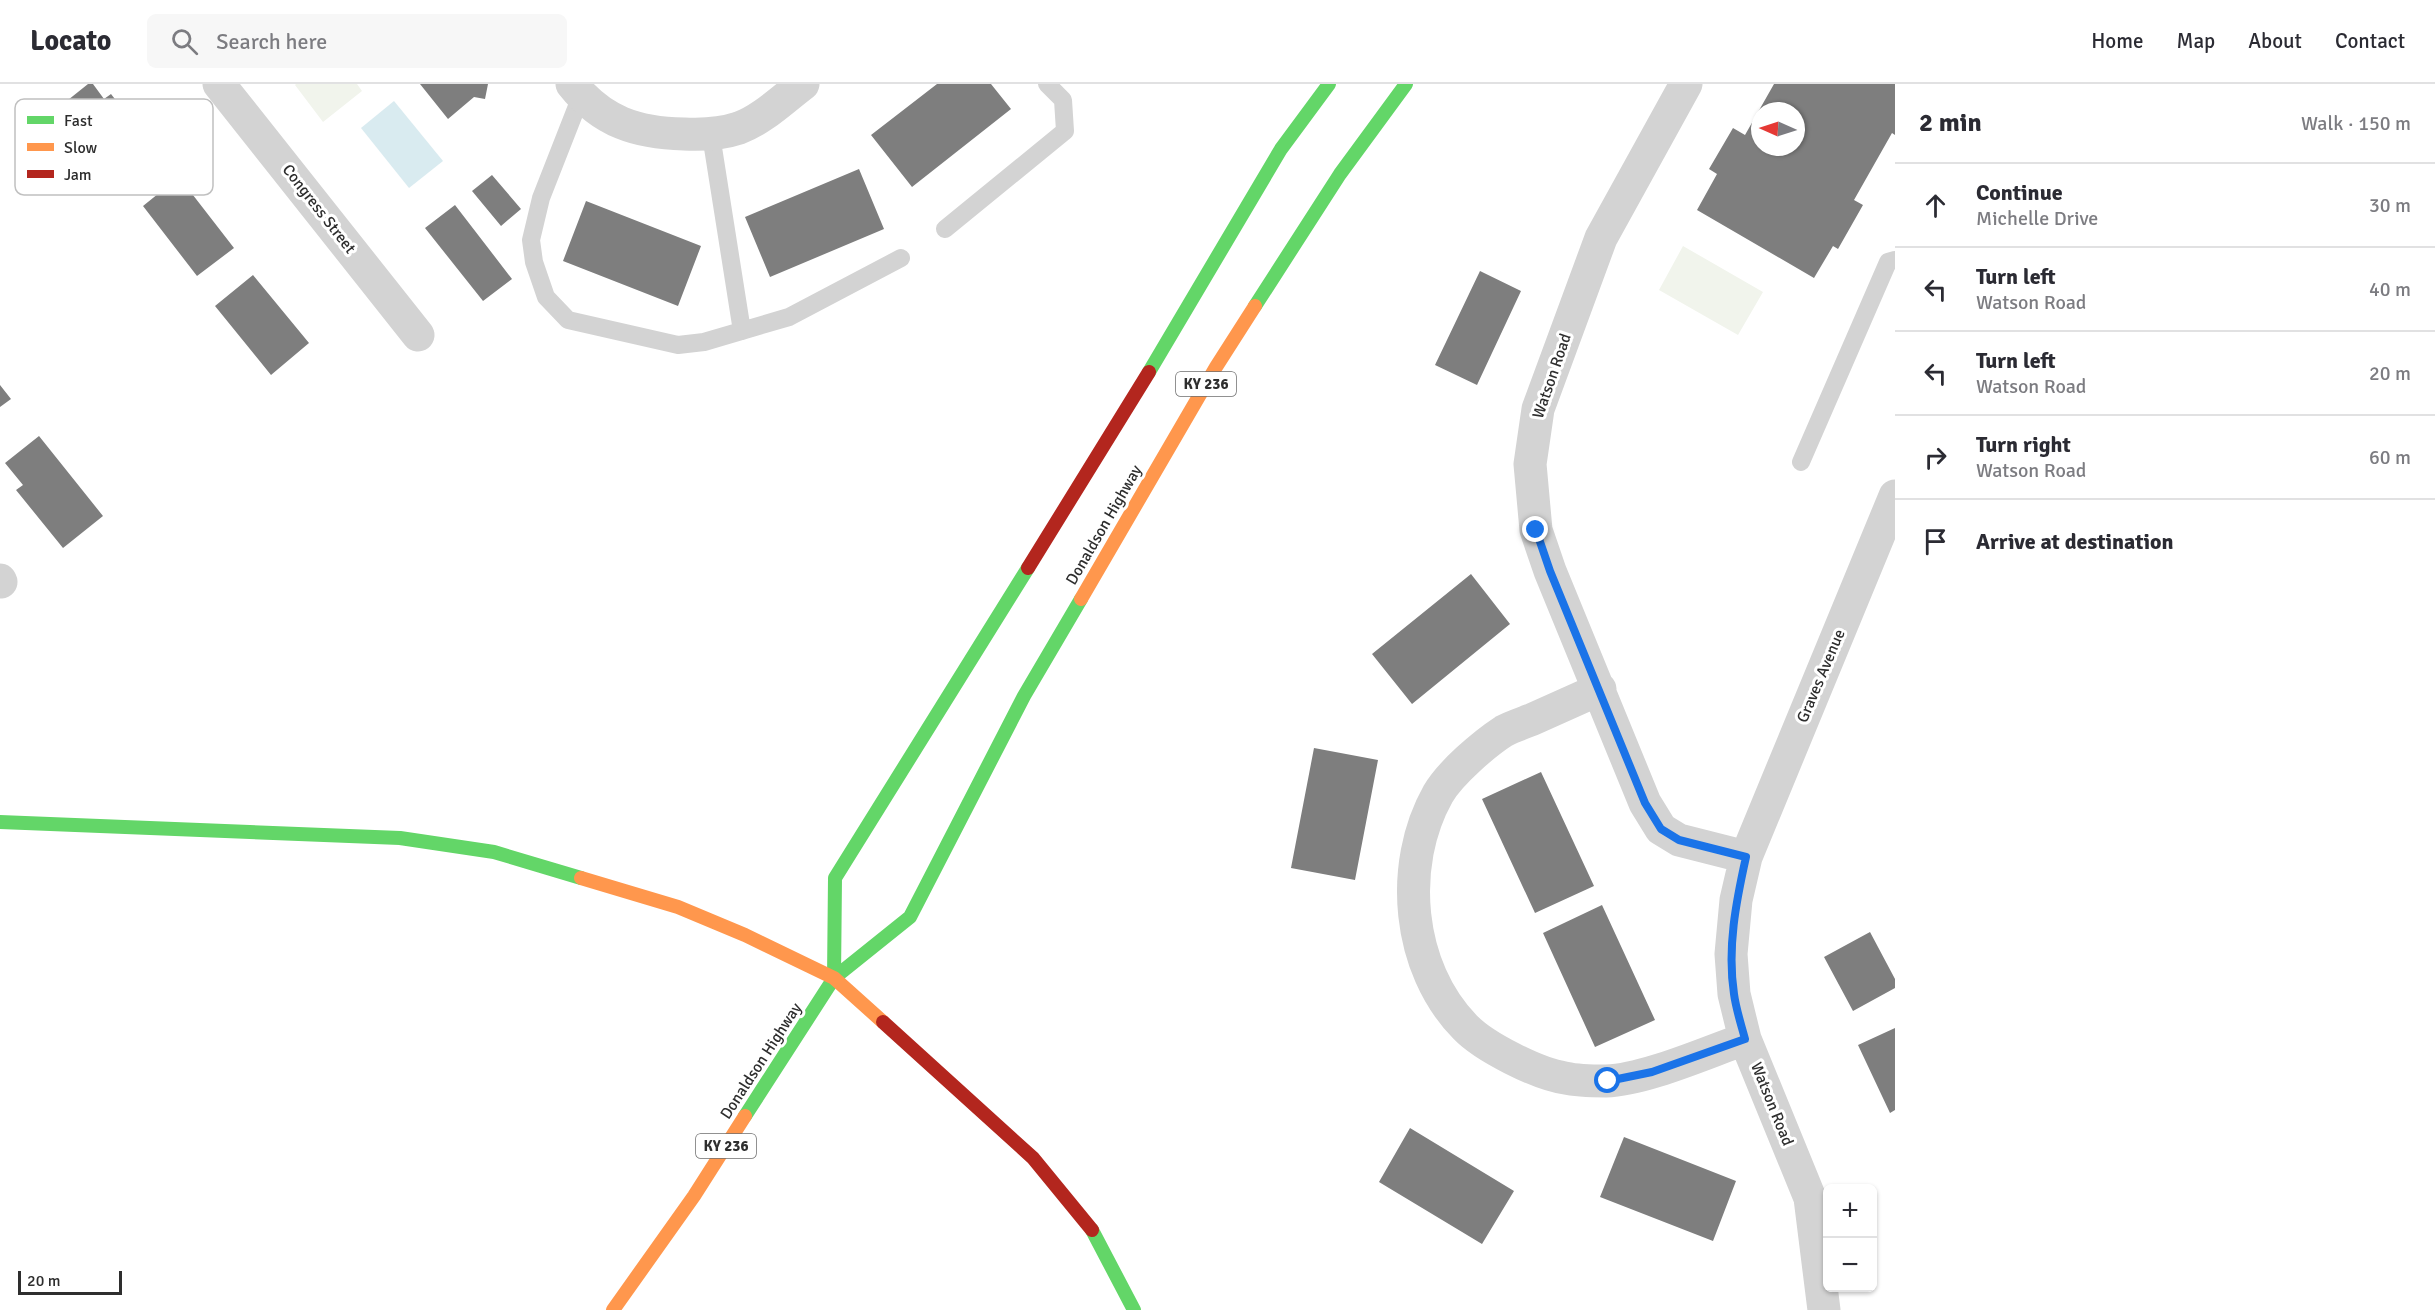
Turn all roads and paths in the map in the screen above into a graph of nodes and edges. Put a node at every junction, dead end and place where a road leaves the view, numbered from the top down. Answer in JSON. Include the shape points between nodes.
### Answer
{"nodes":[{"id":1,"x":219,"y":84,"type":"edge"},
{"id":2,"x":803,"y":84,"type":"edge"},
{"id":3,"x":1047,"y":84,"type":"edge"},
{"id":4,"x":1329,"y":84,"type":"edge"},
{"id":5,"x":1406,"y":84,"type":"edge"},
{"id":6,"x":1686,"y":84,"type":"edge"},
{"id":7,"x":576,"y":90,"type":"edge"},
{"id":8,"x":711,"y":135,"type":"junction"},
{"id":9,"x":945,"y":228,"type":"dead end"},
{"id":10,"x":901,"y":258,"type":"dead end"},
{"id":11,"x":1895,"y":260,"type":"edge"},
{"id":12,"x":742,"y":331,"type":"junction"},
{"id":13,"x":418,"y":335,"type":"dead end"},
{"id":14,"x":1801,"y":462,"type":"dead end"},
{"id":15,"x":1895,"y":496,"type":"edge"},
{"id":16,"x":1600,"y":689,"type":"junction"},
{"id":17,"x":0,"y":822,"type":"edge"},
{"id":18,"x":1746,"y":857,"type":"junction"},
{"id":19,"x":834,"y":978,"type":"junction"},
{"id":20,"x":1745,"y":1039,"type":"junction"},
{"id":21,"x":612,"y":1310,"type":"edge"},
{"id":22,"x":1134,"y":1310,"type":"edge"},
{"id":23,"x":1824,"y":1310,"type":"edge"}],
"edges":[{"from":1,"to":13,"type":"street","name":"Congress Street"},
{"from":2,"to":8,"type":"street","via":[[760,117],[739,128]]},
{"from":3,"to":9,"type":"lane","via":[[1063,100],[1065,131]]},
{"from":4,"to":19,"type":"main road","number":"KY 236","via":[[1281,149],[1140,387],[836,878]]},
{"from":5,"to":19,"type":"main road","name":"Donaldson Highway","number":"KY 236","via":[[1340,174],[1216,367],[1024,696],[910,918]]},
{"from":6,"to":16,"type":"street","name":"Watson Road","via":[[1602,238],[1538,409],[1530,464],[1536,530]]},
{"from":7,"to":8,"type":"street","via":[[609,118],[634,129]]},
{"from":7,"to":12,"type":"lane","via":[[531,240],[546,297],[568,320],[678,345]]},
{"from":8,"to":12,"type":"lane"},
{"from":10,"to":12,"type":"lane","via":[[789,317]]},
{"from":11,"to":14,"type":"lane","via":[[1888,262]]},
{"from":15,"to":18,"type":"street","name":"Graves Avenue"},
{"from":16,"to":18,"type":"street","name":"Watson Road","via":[[1645,803],[1661,829],[1679,840]]},
{"from":16,"to":20,"type":"street","via":[[1504,731],[1463,765],[1439,792],[1421,832],[1414,903],[1420,949],[1436,988],[1465,1027],[1494,1048],[1564,1078],[1608,1081],[1652,1072]]},
{"from":17,"to":19,"type":"main road","via":[[400,838],[494,852],[678,907]]},
{"from":18,"to":20,"type":"street","name":"Watson Road","via":[[1736,900],[1731,954],[1734,994]]},
{"from":19,"to":21,"type":"main road","name":"Donaldson Highway","number":"KY 236","via":[[694,1196]]},
{"from":19,"to":22,"type":"main road","via":[[1033,1158],[1091,1229]]},
{"from":20,"to":23,"type":"street","name":"Watson Road","via":[[1810,1198]]}]}
